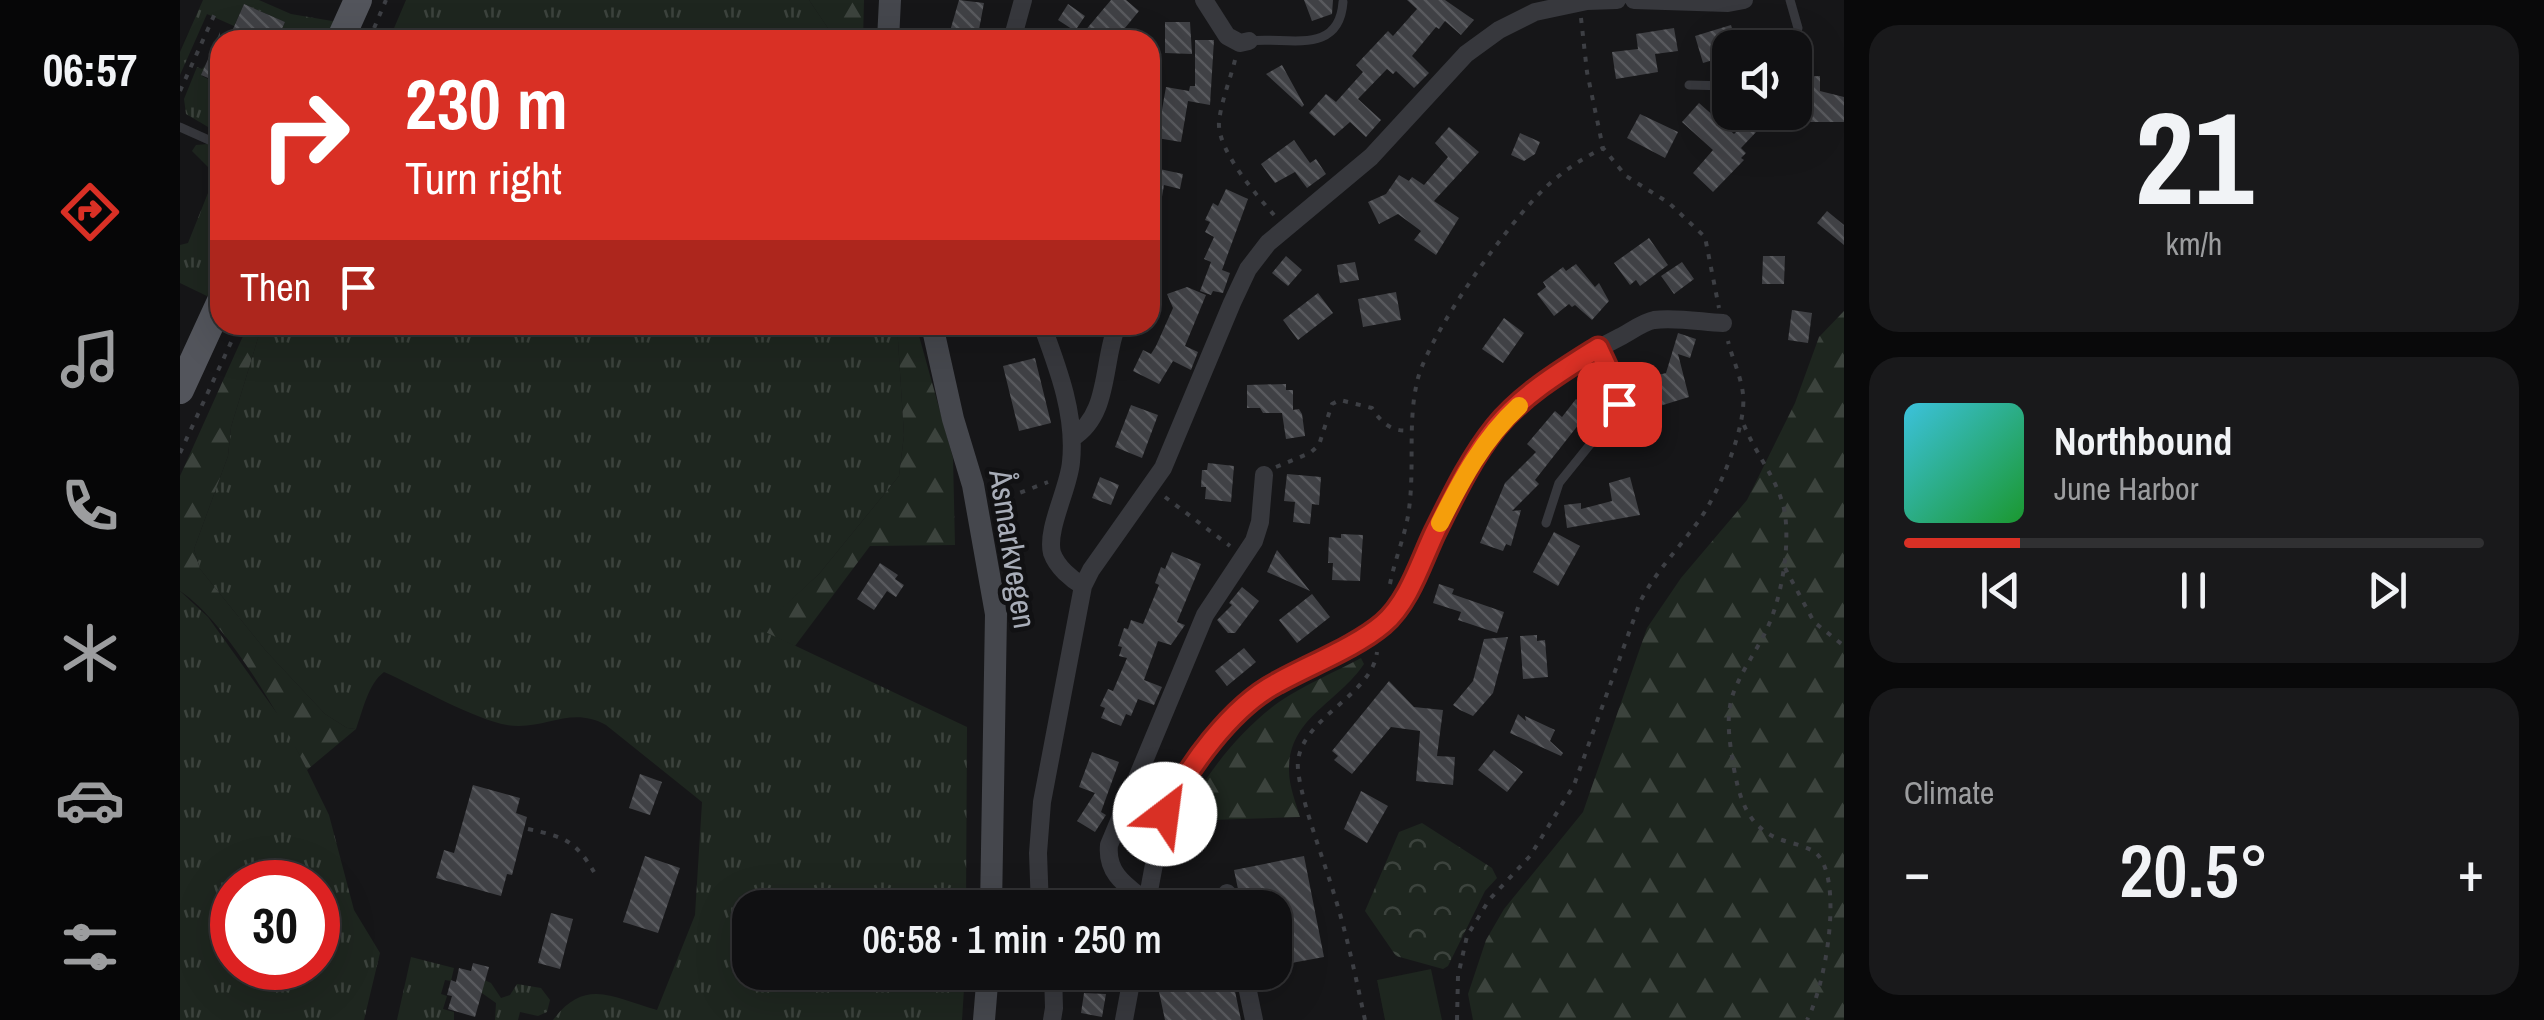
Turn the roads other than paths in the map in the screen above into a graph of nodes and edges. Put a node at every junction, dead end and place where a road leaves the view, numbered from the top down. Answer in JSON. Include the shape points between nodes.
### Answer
{"nodes":[{"id":1,"x":358,"y":0,"type":"edge"},
{"id":2,"x":890,"y":0,"type":"edge"},
{"id":3,"x":1022,"y":0,"type":"edge"},
{"id":4,"x":1204,"y":0,"type":"edge"},
{"id":5,"x":1617,"y":0,"type":"edge"},
{"id":6,"x":1634,"y":0,"type":"edge"},
{"id":7,"x":1744,"y":0,"type":"edge"},
{"id":8,"x":1790,"y":0,"type":"edge"},
{"id":9,"x":1587,"y":1,"type":"edge"},
{"id":10,"x":1343,"y":2,"type":"edge"},
{"id":11,"x":344,"y":30,"type":"edge"},
{"id":12,"x":888,"y":30,"type":"edge"},
{"id":13,"x":1014,"y":30,"type":"edge"},
{"id":14,"x":1797,"y":30,"type":"edge"},
{"id":15,"x":1244,"y":42,"type":"joint"},
{"id":16,"x":1689,"y":86,"type":"dead end"},
{"id":17,"x":1712,"y":86,"type":"edge"},
{"id":18,"x":180,"y":127,"type":"edge"},
{"id":19,"x":210,"y":140,"type":"edge"},
{"id":20,"x":1722,"y":323,"type":"road end"},
{"id":21,"x":210,"y":325,"type":"edge"},
{"id":22,"x":934,"y":335,"type":"edge"},
{"id":23,"x":1045,"y":335,"type":"edge"},
{"id":24,"x":1114,"y":335,"type":"edge"},
{"id":25,"x":1598,"y":348,"type":"junction"},
{"id":26,"x":180,"y":390,"type":"edge"},
{"id":27,"x":1072,"y":438,"type":"junction"},
{"id":28,"x":1264,"y":475,"type":"road end"},
{"id":29,"x":1546,"y":523,"type":"dead end"},
{"id":30,"x":1084,"y":586,"type":"junction"},
{"id":31,"x":991,"y":890,"type":"edge"},
{"id":32,"x":1039,"y":890,"type":"edge"},
{"id":33,"x":1132,"y":890,"type":"edge"},
{"id":34,"x":1149,"y":890,"type":"edge"},
{"id":35,"x":986,"y":990,"type":"edge"},
{"id":36,"x":1053,"y":990,"type":"edge"},
{"id":37,"x":1130,"y":990,"type":"edge"},
{"id":38,"x":1248,"y":990,"type":"edge"},
{"id":39,"x":984,"y":1020,"type":"edge"},
{"id":40,"x":1052,"y":1020,"type":"edge"},
{"id":41,"x":1124,"y":1020,"type":"edge"},
{"id":42,"x":1254,"y":1020,"type":"edge"}],
"edges":[{"from":1,"to":11,"type":"main road"},
{"from":2,"to":12,"type":"main road"},
{"from":3,"to":13,"type":"street"},
{"from":4,"to":15,"type":"street","via":[[1227,36]]},
{"from":5,"to":9,"type":"street"},
{"from":6,"to":7,"type":"street"},
{"from":8,"to":14,"type":"lane"},
{"from":9,"to":30,"type":"street","via":[[1534,12],[1466,54],[1371,157],[1284,228],[1248,269],[1175,442]]},
{"from":10,"to":15,"type":"lane","via":[[1342,15],[1320,39]]},
{"from":16,"to":17,"type":"lane"},
{"from":18,"to":19,"type":"lane"},
{"from":20,"to":25,"type":"street","via":[[1653,320]]},
{"from":21,"to":26,"type":"main road"},
{"from":22,"to":31,"type":"main road","name":"Åsmarkvegen","via":[[996,614]]},
{"from":23,"to":27,"type":"street"},
{"from":24,"to":27,"type":"street","via":[[1094,417]]},
{"from":25,"to":29,"type":"lane","via":[[1618,394],[1617,411],[1559,483]]},
{"from":25,"to":34,"type":"street","via":[[1552,377],[1498,426],[1384,624],[1249,702],[1200,755],[1165,814]]},
{"from":27,"to":30,"type":"street","via":[[1050,539],[1053,556]]},
{"from":28,"to":33,"type":"street","via":[[1260,522],[1246,558],[1204,615],[1108,845],[1115,874]]},
{"from":30,"to":32,"type":"street","via":[[1042,802]]},
{"from":35,"to":39,"type":"main road"},
{"from":36,"to":40,"type":"street"},
{"from":37,"to":41,"type":"street"},
{"from":38,"to":42,"type":"street"}]}
